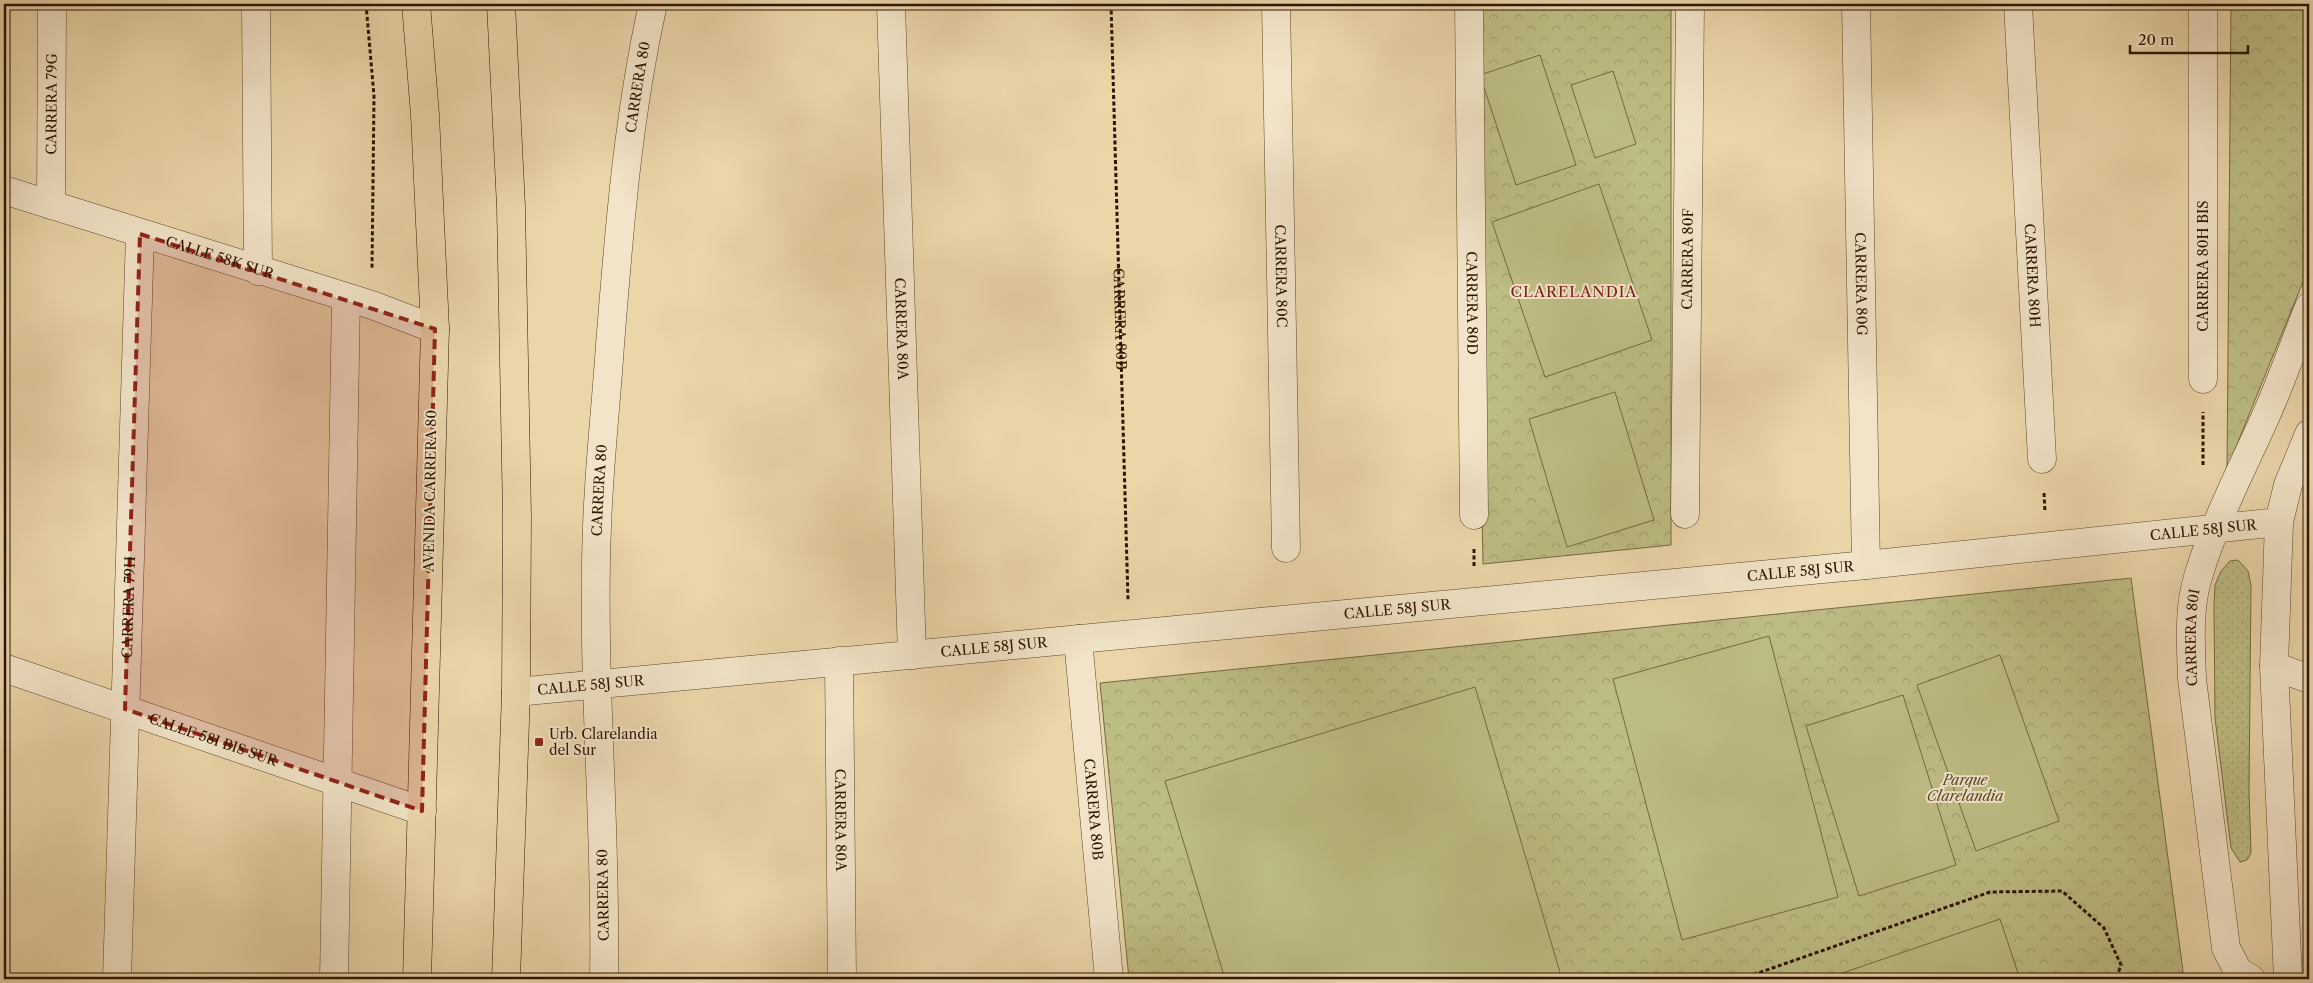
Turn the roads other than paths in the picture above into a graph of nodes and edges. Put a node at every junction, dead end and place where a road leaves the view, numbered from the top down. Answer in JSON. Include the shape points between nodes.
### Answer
{"nodes":[{"id":1,"x":52,"y":4,"type":"edge"},
{"id":2,"x":256,"y":4,"type":"edge"},
{"id":3,"x":416,"y":4,"type":"edge"},
{"id":4,"x":501,"y":4,"type":"edge"},
{"id":5,"x":653,"y":4,"type":"edge"},
{"id":6,"x":891,"y":4,"type":"edge"},
{"id":7,"x":1276,"y":4,"type":"edge"},
{"id":8,"x":1469,"y":4,"type":"edge"},
{"id":9,"x":1690,"y":4,"type":"edge"},
{"id":10,"x":1856,"y":4,"type":"edge"},
{"id":11,"x":2018,"y":4,"type":"edge"},
{"id":12,"x":2203,"y":4,"type":"edge"},
{"id":13,"x":4,"y":190,"type":"edge"},
{"id":14,"x":51,"y":205,"type":"junction"},
{"id":15,"x":140,"y":234,"type":"junction"},
{"id":16,"x":258,"y":271,"type":"junction"},
{"id":17,"x":346,"y":299,"type":"junction"},
{"id":18,"x":2309,"y":307,"type":"edge"},
{"id":19,"x":434,"y":328,"type":"junction"},
{"id":20,"x":2203,"y":379,"type":"road end"},
{"id":21,"x":2309,"y":434,"type":"edge"},
{"id":22,"x":2042,"y":459,"type":"road end"},
{"id":23,"x":2299,"y":488,"type":"edge"},
{"id":24,"x":1685,"y":514,"type":"dead end"},
{"id":25,"x":1474,"y":515,"type":"road end"},
{"id":26,"x":2279,"y":522,"type":"junction"},
{"id":27,"x":2216,"y":527,"type":"junction"},
{"id":28,"x":1286,"y":548,"type":"dead end"},
{"id":29,"x":1866,"y":565,"type":"junction"},
{"id":30,"x":1078,"y":639,"type":"junction"},
{"id":31,"x":912,"y":654,"type":"junction"},
{"id":32,"x":839,"y":661,"type":"junction"},
{"id":33,"x":2274,"y":666,"type":"junction"},
{"id":34,"x":4,"y":668,"type":"edge"},
{"id":35,"x":2309,"y":679,"type":"edge"},
{"id":36,"x":597,"y":684,"type":"junction"},
{"id":37,"x":516,"y":692,"type":"junction"},
{"id":38,"x":125,"y":709,"type":"junction"},
{"id":39,"x":338,"y":782,"type":"junction"},
{"id":40,"x":422,"y":811,"type":"junction"},
{"id":41,"x":117,"y":979,"type":"edge"},
{"id":42,"x":334,"y":979,"type":"edge"},
{"id":43,"x":417,"y":979,"type":"edge"},
{"id":44,"x":506,"y":979,"type":"edge"},
{"id":45,"x":604,"y":979,"type":"edge"},
{"id":46,"x":842,"y":979,"type":"edge"},
{"id":47,"x":1109,"y":979,"type":"edge"},
{"id":48,"x":2251,"y":979,"type":"edge"},
{"id":49,"x":2288,"y":979,"type":"edge"}],
"edges":[{"from":1,"to":14,"type":"street","name":"CARRERA 79G"},
{"from":2,"to":16,"type":"street"},
{"from":3,"to":19,"type":"main road","name":"AVENIDA CARRERA 80","via":[[425,115]]},
{"from":4,"to":37,"type":"main road","via":[[512,217]]},
{"from":5,"to":36,"type":"street","name":"CARRERA 80","via":[[636,86],[619,226],[597,527]]},
{"from":6,"to":31,"type":"street","name":"CARRERA 80A"},
{"from":7,"to":28,"type":"street","name":"CARRERA 80C"},
{"from":8,"to":25,"type":"street","name":"CARRERA 80D"},
{"from":9,"to":24,"type":"street","name":"CARRERA 80F"},
{"from":10,"to":29,"type":"street","name":"CARRERA 80G"},
{"from":11,"to":22,"type":"street","name":"CARRERA 80H"},
{"from":12,"to":20,"type":"street","name":"CARRERA 80H BIS"},
{"from":13,"to":14,"type":"street","name":"CALLE 58K SUR"},
{"from":14,"to":15,"type":"street","name":"CALLE 58K SUR"},
{"from":15,"to":16,"type":"street","name":"CALLE 58K SUR"},
{"from":15,"to":38,"type":"street","name":"CARRERA 79H"},
{"from":16,"to":17,"type":"street","name":"CALLE 58K SUR"},
{"from":17,"to":19,"type":"street","name":"CALLE 58K SUR"},
{"from":17,"to":39,"type":"street"},
{"from":18,"to":27,"type":"street","name":"CARRERA 80I","via":[[2270,407]]},
{"from":19,"to":40,"type":"main road","name":"AVENIDA CARRERA 80"},
{"from":21,"to":23,"type":"street"},
{"from":23,"to":26,"type":"street"},
{"from":26,"to":27,"type":"street","name":"CALLE 58J SUR"},
{"from":26,"to":33,"type":"street"},
{"from":27,"to":29,"type":"street","name":"CALLE 58J SUR"},
{"from":27,"to":48,"type":"street","name":"CARRERA 80I","via":[[2198,578],[2191,639],[2192,679],[2226,948],[2238,971]]},
{"from":29,"to":30,"type":"street","name":"CALLE 58J SUR"},
{"from":30,"to":31,"type":"street","name":"CALLE 58J SUR"},
{"from":30,"to":47,"type":"street","name":"CARRERA 80B"},
{"from":31,"to":32,"type":"street","name":"CALLE 58J SUR"},
{"from":32,"to":36,"type":"street","name":"CALLE 58J SUR"},
{"from":32,"to":46,"type":"street","name":"CARRERA 80A"},
{"from":33,"to":35,"type":"street"},
{"from":33,"to":49,"type":"street"},
{"from":34,"to":38,"type":"street","name":"CALLE 58I BIS SUR"},
{"from":36,"to":37,"type":"street","name":"CALLE 58J SUR"},
{"from":36,"to":45,"type":"street","name":"CARRERA 80"},
{"from":37,"to":44,"type":"main road"},
{"from":38,"to":39,"type":"street","name":"CALLE 58I BIS SUR"},
{"from":38,"to":41,"type":"street","name":"CARRERA 79H"},
{"from":39,"to":40,"type":"street","name":"CALLE 58I BIS SUR"},
{"from":39,"to":42,"type":"street"},
{"from":40,"to":43,"type":"main road","name":"AVENIDA CARRERA 80"}]}
